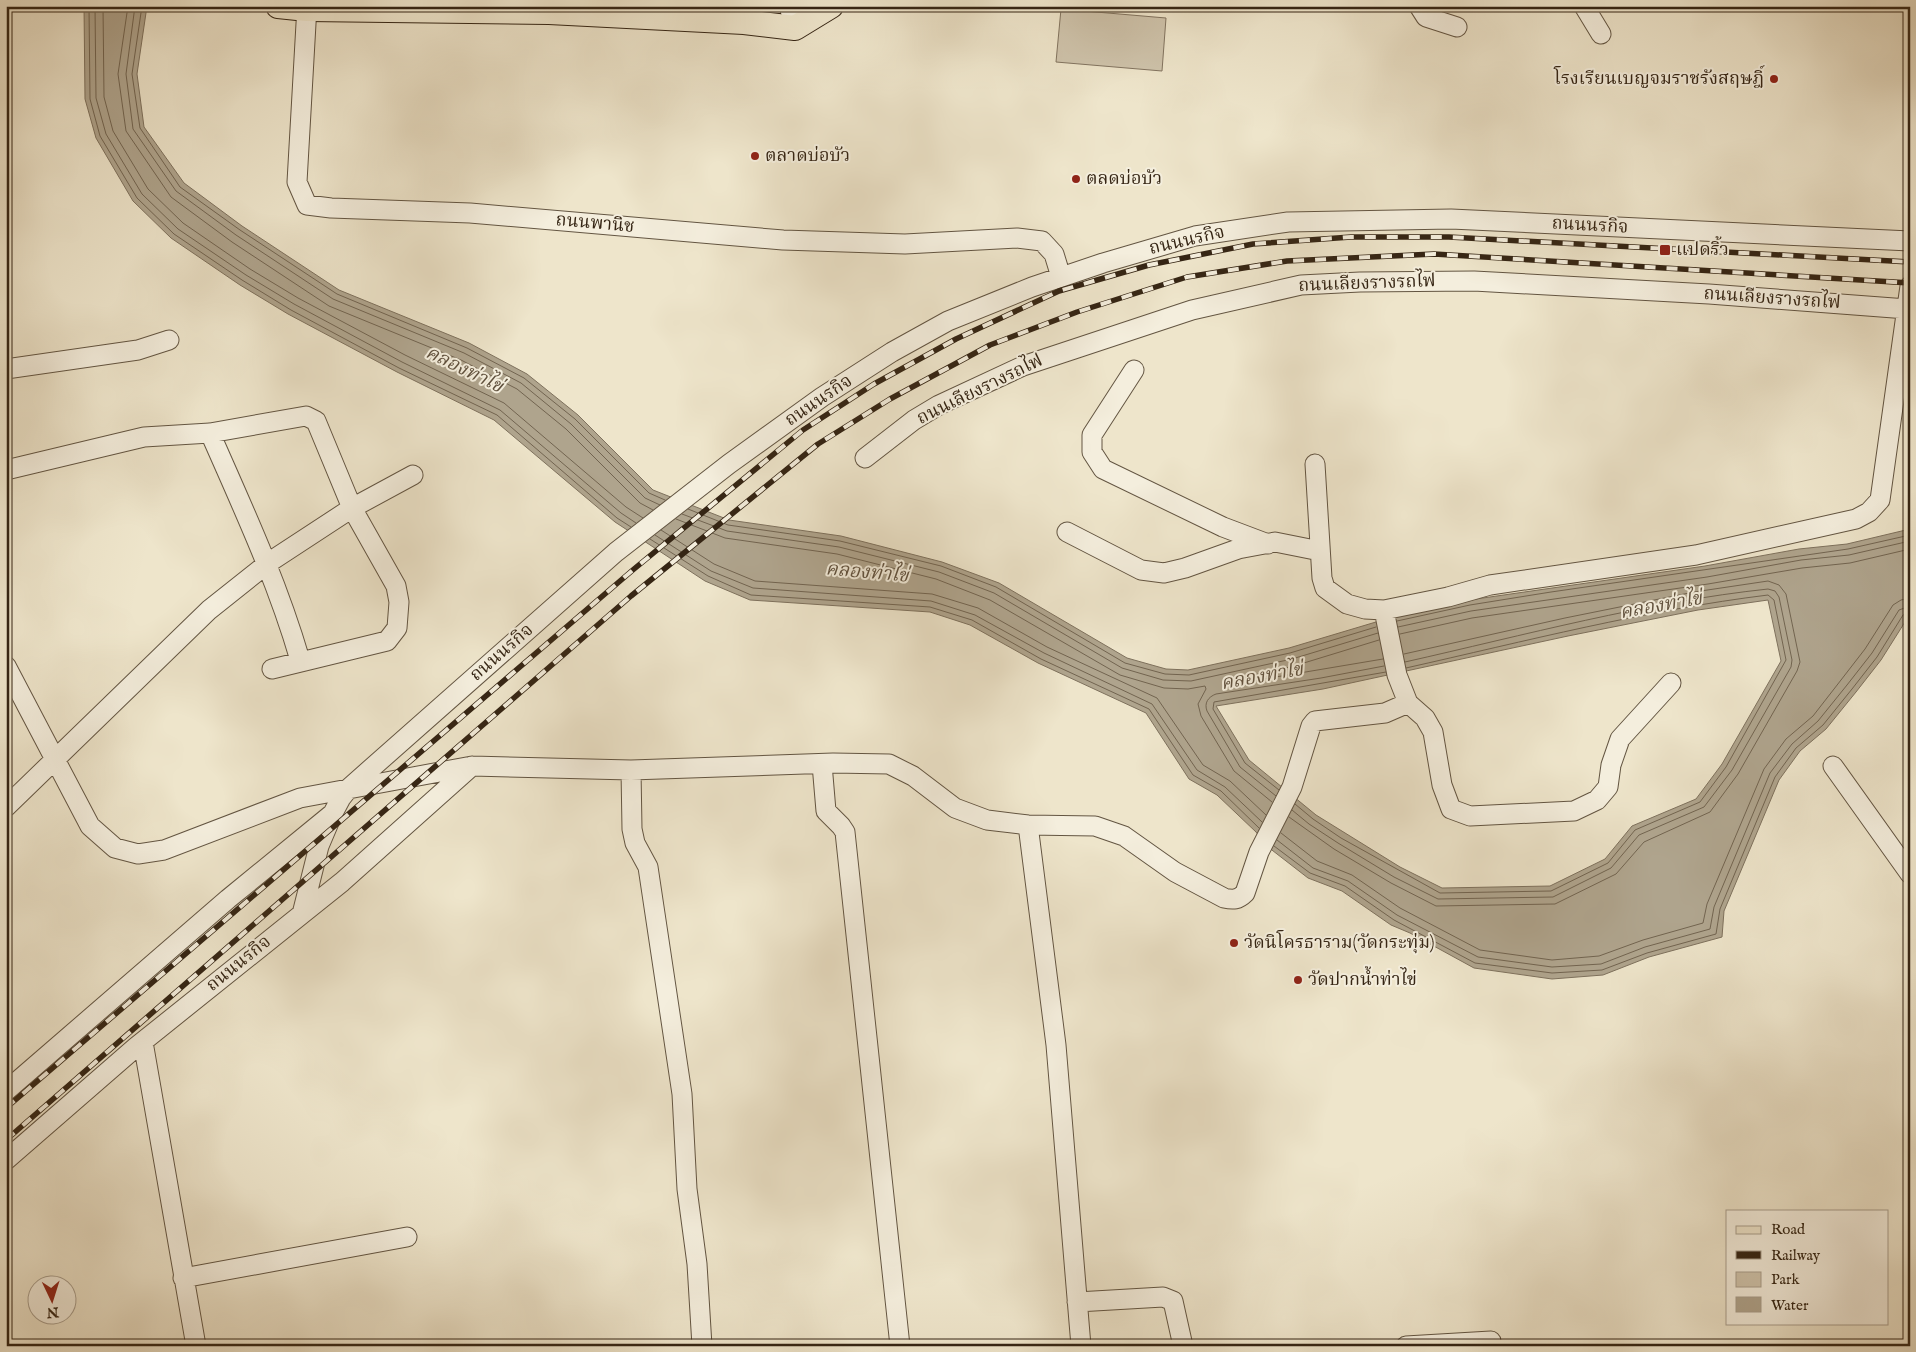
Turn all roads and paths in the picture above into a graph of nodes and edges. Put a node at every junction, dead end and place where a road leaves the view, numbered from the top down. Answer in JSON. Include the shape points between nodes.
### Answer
{"nodes":[{"id":1,"x":278,"y":6,"type":"edge"},
{"id":2,"x":831,"y":6,"type":"edge"},
{"id":3,"x":1419,"y":6,"type":"edge"},
{"id":4,"x":1584,"y":6,"type":"edge"},
{"id":5,"x":307,"y":8,"type":"edge"},
{"id":6,"x":548,"y":9,"type":"edge"},
{"id":7,"x":688,"y":13,"type":"edge"},
{"id":8,"x":792,"y":17,"type":"edge"},
{"id":9,"x":1457,"y":27,"type":"dead end"},
{"id":10,"x":1601,"y":34,"type":"dead end"},
{"id":11,"x":1910,"y":241,"type":"edge"},
{"id":12,"x":1061,"y":277,"type":"junction"},
{"id":13,"x":1910,"y":286,"type":"edge"},
{"id":14,"x":1906,"y":309,"type":"junction"},
{"id":15,"x":169,"y":340,"type":"dead end"},
{"id":16,"x":6,"y":368,"type":"edge"},
{"id":17,"x":1134,"y":370,"type":"dead end"},
{"id":18,"x":210,"y":433,"type":"junction"},
{"id":19,"x":865,"y":458,"type":"dead end"},
{"id":20,"x":1315,"y":464,"type":"dead end"},
{"id":21,"x":6,"y":470,"type":"edge"},
{"id":22,"x":413,"y":475,"type":"dead end"},
{"id":23,"x":352,"y":508,"type":"junction"},
{"id":24,"x":1067,"y":532,"type":"dead end"},
{"id":25,"x":1268,"y":544,"type":"junction"},
{"id":26,"x":1320,"y":550,"type":"junction"},
{"id":27,"x":268,"y":563,"type":"junction"},
{"id":28,"x":1384,"y":611,"type":"junction"},
{"id":29,"x":300,"y":660,"type":"junction"},
{"id":30,"x":6,"y":666,"type":"edge"},
{"id":31,"x":272,"y":668,"type":"dead end"},
{"id":32,"x":1672,"y":683,"type":"dead end"},
{"id":33,"x":1408,"y":703,"type":"junction"},
{"id":34,"x":55,"y":760,"type":"junction"},
{"id":35,"x":822,"y":764,"type":"junction"},
{"id":36,"x":472,"y":766,"type":"junction"},
{"id":37,"x":1833,"y":766,"type":"dead end"},
{"id":38,"x":630,"y":770,"type":"junction"},
{"id":39,"x":349,"y":788,"type":"junction"},
{"id":40,"x":6,"y":807,"type":"edge"},
{"id":41,"x":333,"y":813,"type":"junction"},
{"id":42,"x":1028,"y":825,"type":"junction"},
{"id":43,"x":1910,"y":874,"type":"edge"},
{"id":44,"x":302,"y":914,"type":"junction"},
{"id":45,"x":143,"y":1042,"type":"junction"},
{"id":46,"x":6,"y":1091,"type":"edge"},
{"id":47,"x":6,"y":1160,"type":"edge"},
{"id":48,"x":407,"y":1238,"type":"dead end"},
{"id":49,"x":183,"y":1278,"type":"junction"},
{"id":50,"x":1077,"y":1302,"type":"junction"},
{"id":51,"x":1491,"y":1341,"type":"dead end"},
{"id":52,"x":196,"y":1346,"type":"edge"},
{"id":53,"x":702,"y":1346,"type":"edge"},
{"id":54,"x":900,"y":1346,"type":"edge"},
{"id":55,"x":1081,"y":1346,"type":"edge"},
{"id":56,"x":1183,"y":1346,"type":"edge"},
{"id":57,"x":1406,"y":1346,"type":"edge"}],
"edges":[{"from":1,"to":5,"type":"main road"},
{"from":2,"to":8,"type":"main road"},
{"from":3,"to":9,"type":"street","via":[[1426,17]]},
{"from":4,"to":10,"type":"street"},
{"from":5,"to":6,"type":"main road"},
{"from":5,"to":12,"type":"street","name":"ถนนพานิช","via":[[297,182],[307,205],[470,213],[783,240],[905,244],[1017,238],[1042,242],[1054,254]]},
{"from":6,"to":7,"type":"main road"},
{"from":7,"to":8,"type":"main road"},
{"from":11,"to":12,"type":"street","name":"ถนนนรกิจ","via":[[1451,219],[1325,220],[1288,222],[1195,236]]},
{"from":12,"to":39,"type":"street","name":"ถนนนรกิจ","via":[[948,321],[822,397],[616,552]]},
{"from":13,"to":14,"type":"street"},
{"from":14,"to":19,"type":"street","name":"ถนนเลียงรางรถไฟ","via":[[1709,294],[1474,282],[1301,285],[1192,310],[1023,366],[939,405]]},
{"from":14,"to":28,"type":"street","via":[[1880,500],[1863,516],[1696,555],[1490,585]]},
{"from":15,"to":16,"type":"street","via":[[138,350]]},
{"from":17,"to":25,"type":"street","via":[[1092,435],[1092,452],[1103,469],[1223,527]]},
{"from":18,"to":21,"type":"street","via":[[144,438]]},
{"from":18,"to":23,"type":"street","via":[[306,416],[316,420]]},
{"from":18,"to":27,"type":"street"},
{"from":20,"to":26,"type":"street"},
{"from":22,"to":23,"type":"street"},
{"from":23,"to":27,"type":"street"},
{"from":23,"to":29,"type":"street","via":[[396,586],[399,602],[397,628],[387,641]]},
{"from":24,"to":25,"type":"street","via":[[1141,570],[1164,572],[1238,549]]},
{"from":25,"to":26,"type":"street","via":[[1276,542]]},
{"from":26,"to":28,"type":"street","via":[[1326,588],[1347,604]]},
{"from":27,"to":29,"type":"street"},
{"from":27,"to":34,"type":"street","via":[[209,610]]},
{"from":28,"to":33,"type":"street","via":[[1396,675]]},
{"from":29,"to":31,"type":"street"},
{"from":30,"to":34,"type":"street"},
{"from":32,"to":33,"type":"street","via":[[1620,739],[1611,764],[1608,786],[1597,800],[1574,812],[1470,816],[1451,809],[1442,786],[1433,732]]},
{"from":33,"to":42,"type":"street","via":[[1386,713],[1314,722],[1292,787],[1240,898],[1224,898],[1175,872],[1124,836],[1095,826]]},
{"from":34,"to":39,"type":"street","via":[[90,826],[115,848],[138,854],[164,850],[300,798]]},
{"from":34,"to":40,"type":"street"},
{"from":35,"to":38,"type":"street"},
{"from":35,"to":42,"type":"street","via":[[889,764],[913,776],[955,808],[987,820]]},
{"from":35,"to":54,"type":"street","via":[[826,811],[845,832]]},
{"from":36,"to":38,"type":"street"},
{"from":36,"to":39,"type":"street"},
{"from":36,"to":44,"type":"street"},
{"from":37,"to":43,"type":"street"},
{"from":38,"to":53,"type":"street","via":[[632,830],[648,867],[682,1094],[687,1189],[697,1264]]},
{"from":39,"to":41,"type":"street","name":"ถนนนรกิจ"},
{"from":41,"to":44,"type":"street","name":"ถนนนรกิจ","via":[[319,846]]},
{"from":41,"to":46,"type":"street"},
{"from":42,"to":50,"type":"street","via":[[1056,1045]]},
{"from":44,"to":45,"type":"street","name":"ถนนนรกิจ"},
{"from":45,"to":47,"type":"street","name":"ถนนนรกิจ"},
{"from":45,"to":49,"type":"street"},
{"from":48,"to":49,"type":"street"},
{"from":49,"to":52,"type":"street"},
{"from":50,"to":55,"type":"street"},
{"from":50,"to":56,"type":"street","via":[[1163,1296],[1173,1301]]},
{"from":51,"to":57,"type":"street"}]}
